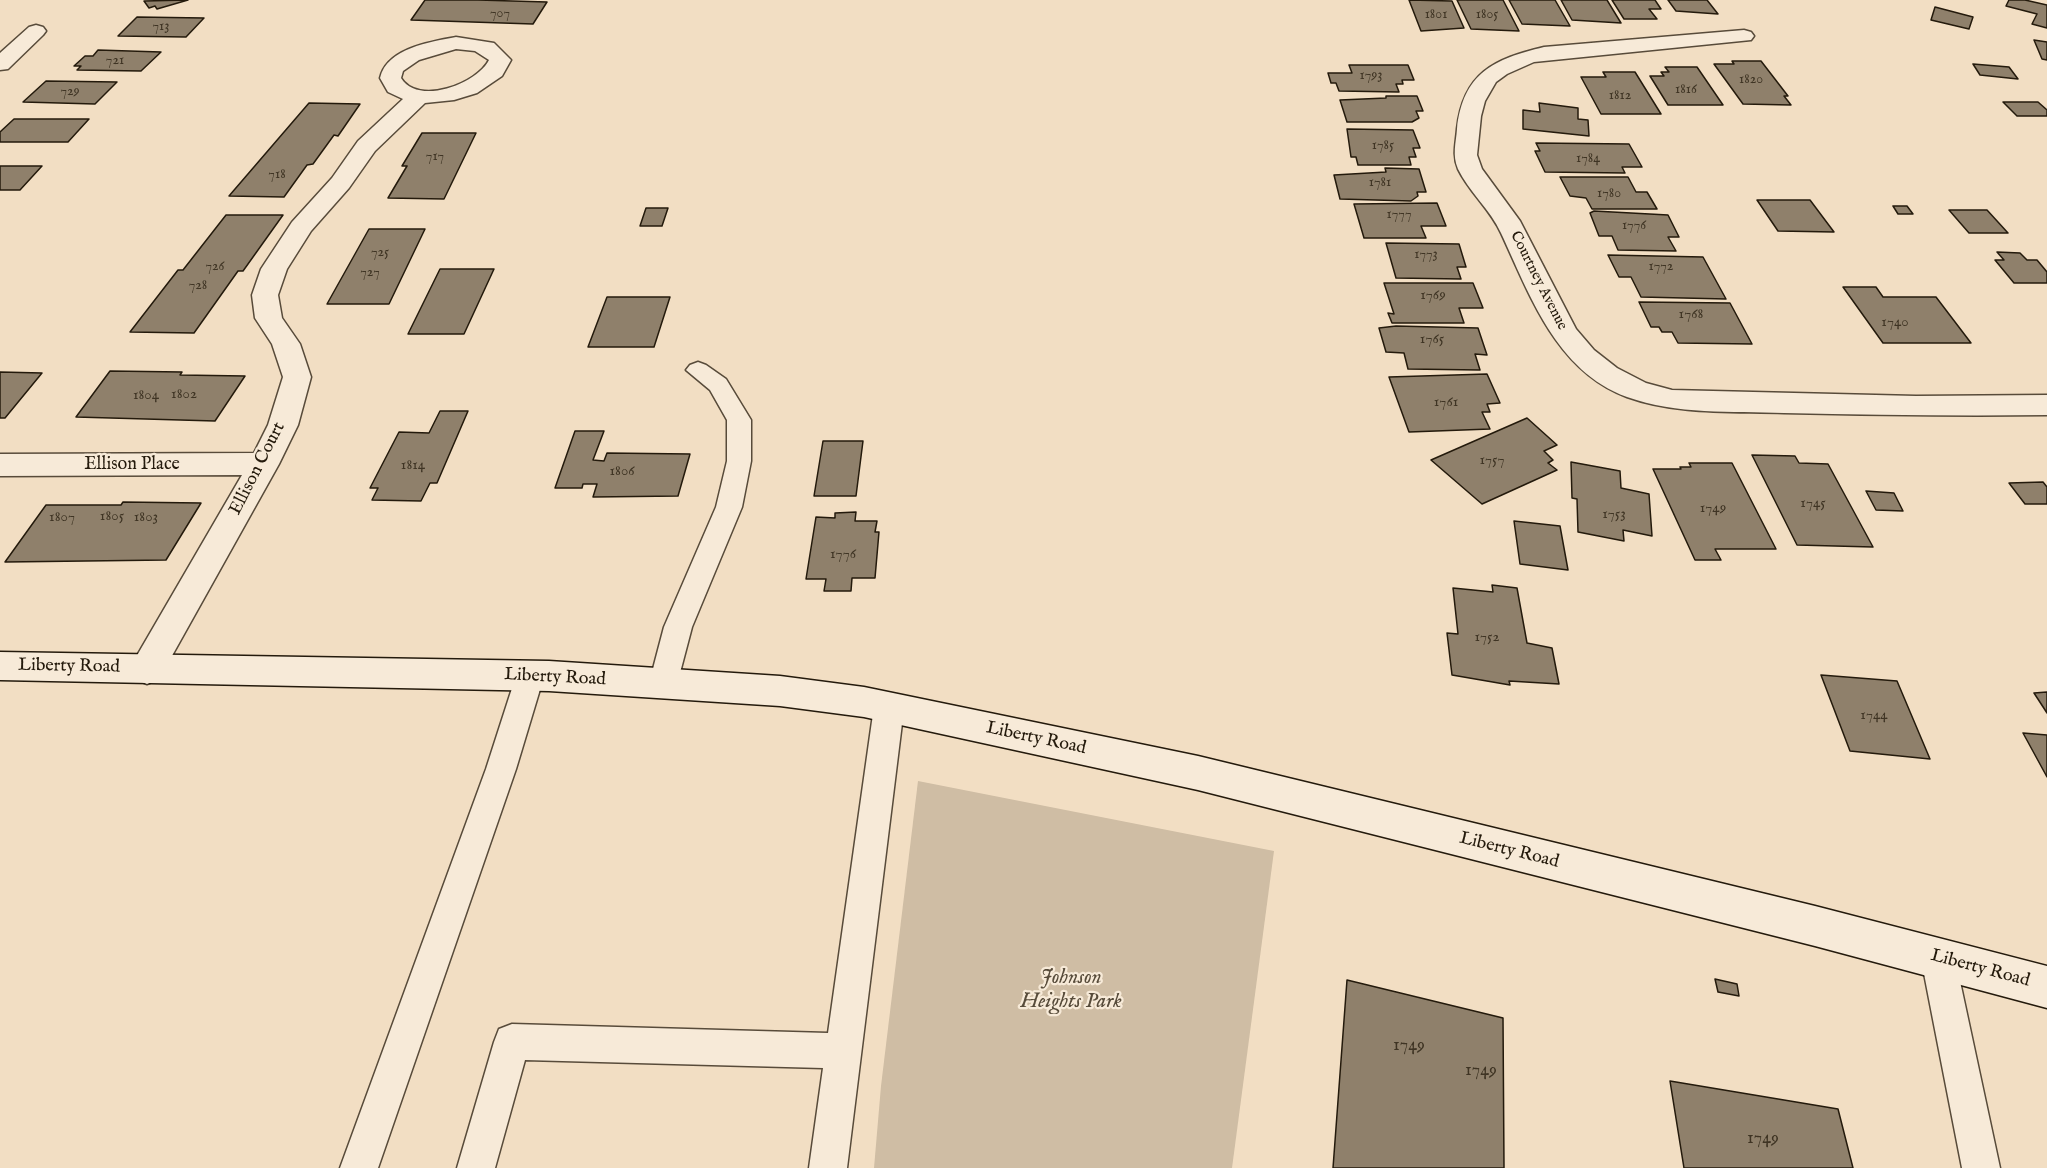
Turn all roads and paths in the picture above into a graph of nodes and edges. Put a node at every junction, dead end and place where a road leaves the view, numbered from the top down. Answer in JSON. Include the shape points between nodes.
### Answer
{"nodes":[{"id":1,"x":36,"y":31,"type":"dead end"},
{"id":2,"x":1744,"y":36,"type":"dead end"},
{"id":3,"x":0,"y":64,"type":"edge"},
{"id":4,"x":420,"y":96,"type":"dead end"},
{"id":5,"x":698,"y":370,"type":"dead end"},
{"id":6,"x":2047,"y":405,"type":"edge"},
{"id":7,"x":264,"y":464,"type":"junction"},
{"id":8,"x":0,"y":465,"type":"edge"},
{"id":9,"x":0,"y":666,"type":"edge"},
{"id":10,"x":147,"y":669,"type":"junction"},
{"id":11,"x":530,"y":676,"type":"junction"},
{"id":12,"x":663,"y":684,"type":"junction"},
{"id":13,"x":890,"y":707,"type":"junction"},
{"id":14,"x":1938,"y":958,"type":"junction"},
{"id":15,"x":2047,"y":987,"type":"edge"},
{"id":16,"x":843,"y":1051,"type":"junction"},
{"id":17,"x":359,"y":1168,"type":"edge"},
{"id":18,"x":476,"y":1168,"type":"edge"},
{"id":19,"x":828,"y":1168,"type":"edge"},
{"id":20,"x":1981,"y":1168,"type":"edge"}],
"edges":[{"from":1,"to":3,"type":"street"},
{"from":2,"to":6,"type":"street","name":"Courtney Avenue","via":[[1522,58],[1490,75],[1469,108],[1466,160],[1506,218],[1563,333],[1578,352],[1616,382],[1646,395],[1672,400]]},
{"from":4,"to":7,"type":"street","name":"Ellison Court","via":[[366,146],[341,183],[301,227],[274,269],[265,295],[269,318],[286,344],[297,377],[283,425]]},
{"from":5,"to":12,"type":"lane","via":[[718,385],[739,420],[739,461],[729,507],[678,627]]},
{"from":7,"to":8,"type":"street","name":"Ellison Place"},
{"from":7,"to":10,"type":"street","name":"Ellison Court"},
{"from":9,"to":10,"type":"street","name":"Liberty Road"},
{"from":10,"to":11,"type":"street","name":"Liberty Road"},
{"from":11,"to":12,"type":"street","name":"Liberty Road"},
{"from":11,"to":17,"type":"lane"},
{"from":12,"to":13,"type":"street","name":"Liberty Road","via":[[780,692]]},
{"from":13,"to":14,"type":"street","name":"Liberty Road","via":[[1198,773]]},
{"from":13,"to":16,"type":"lane"},
{"from":14,"to":15,"type":"street","name":"Liberty Road"},
{"from":14,"to":20,"type":"lane"},
{"from":16,"to":18,"type":"lane","via":[[512,1042]]},
{"from":16,"to":19,"type":"lane"}]}
